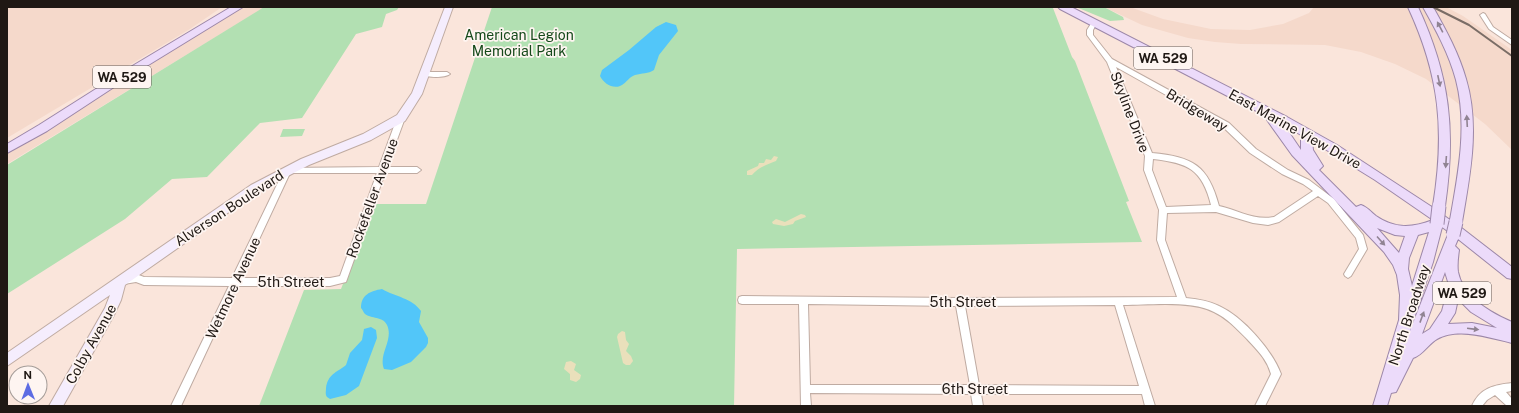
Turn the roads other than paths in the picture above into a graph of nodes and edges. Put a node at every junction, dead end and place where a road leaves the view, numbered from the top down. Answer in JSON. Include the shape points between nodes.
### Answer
{"nodes":[{"id":1,"x":238,"y":7,"type":"edge"},
{"id":2,"x":449,"y":7,"type":"edge"},
{"id":3,"x":1063,"y":7,"type":"edge"},
{"id":4,"x":1413,"y":7,"type":"edge"},
{"id":5,"x":1428,"y":7,"type":"edge"},
{"id":6,"x":1483,"y":15,"type":"dead end"},
{"id":7,"x":1094,"y":23,"type":"junction"},
{"id":8,"x":1512,"y":43,"type":"edge"},
{"id":9,"x":1110,"y":61,"type":"junction"},
{"id":10,"x":425,"y":74,"type":"junction"},
{"id":11,"x":448,"y":74,"type":"dead end"},
{"id":12,"x":1263,"y":110,"type":"junction"},
{"id":13,"x":401,"y":118,"type":"junction"},
{"id":14,"x":1306,"y":133,"type":"junction"},
{"id":15,"x":7,"y":149,"type":"edge"},
{"id":16,"x":1296,"y":152,"type":"junction"},
{"id":17,"x":1343,"y":154,"type":"junction"},
{"id":18,"x":1149,"y":156,"type":"junction"},
{"id":19,"x":1313,"y":163,"type":"junction"},
{"id":20,"x":288,"y":170,"type":"junction"},
{"id":21,"x":383,"y":170,"type":"junction"},
{"id":22,"x":417,"y":170,"type":"dead end"},
{"id":23,"x":1318,"y":192,"type":"junction"},
{"id":24,"x":1216,"y":209,"type":"junction"},
{"id":25,"x":1163,"y":210,"type":"junction"},
{"id":26,"x":1437,"y":224,"type":"junction"},
{"id":27,"x":1455,"y":229,"type":"junction"},
{"id":28,"x":1413,"y":231,"type":"junction"},
{"id":29,"x":1401,"y":270,"type":"junction"},
{"id":30,"x":1348,"y":274,"type":"dead end"},
{"id":31,"x":1512,"y":274,"type":"edge"},
{"id":32,"x":342,"y":279,"type":"joint"},
{"id":33,"x":120,"y":280,"type":"junction"},
{"id":34,"x":236,"y":282,"type":"junction"},
{"id":35,"x":1456,"y":284,"type":"junction"},
{"id":36,"x":742,"y":300,"type":"dead end"},
{"id":37,"x":803,"y":300,"type":"junction"},
{"id":38,"x":1183,"y":301,"type":"junction"},
{"id":39,"x":960,"y":302,"type":"junction"},
{"id":40,"x":1118,"y":302,"type":"junction"},
{"id":41,"x":1406,"y":323,"type":"junction"},
{"id":42,"x":1512,"y":328,"type":"edge"},
{"id":43,"x":1435,"y":332,"type":"junction"},
{"id":44,"x":1512,"y":337,"type":"edge"},
{"id":45,"x":7,"y":360,"type":"edge"},
{"id":46,"x":1403,"y":366,"type":"junction"},
{"id":47,"x":1512,"y":387,"type":"edge"},
{"id":48,"x":806,"y":389,"type":"junction"},
{"id":49,"x":975,"y":389,"type":"junction"},
{"id":50,"x":1144,"y":390,"type":"junction"},
{"id":51,"x":1496,"y":390,"type":"junction"},
{"id":52,"x":1512,"y":405,"type":"edge"},
{"id":53,"x":56,"y":406,"type":"edge"},
{"id":54,"x":176,"y":406,"type":"edge"},
{"id":55,"x":806,"y":406,"type":"edge"},
{"id":56,"x":978,"y":406,"type":"edge"},
{"id":57,"x":1150,"y":406,"type":"edge"},
{"id":58,"x":1260,"y":406,"type":"edge"},
{"id":59,"x":1380,"y":406,"type":"edge"},
{"id":60,"x":1477,"y":406,"type":"edge"}],
"edges":[{"from":1,"to":15,"type":"main road","number":"WA 529"},
{"from":2,"to":10,"type":"main road","name":"Alverson Boulevard"},
{"from":3,"to":7,"type":"main road","name":"East Marine View Drive","number":"WA 529"},
{"from":4,"to":26,"type":"main road","name":"North Broadway","one_way":true,"bridge":true,"via":[[1434,60],[1446,123],[1445,176]]},
{"from":27,"to":5,"type":"main road","number":"WA 529","one_way":true,"via":[[1465,160],[1467,128],[1464,92],[1450,48]]},
{"from":6,"to":8,"type":"street","via":[[1492,28]]},
{"from":7,"to":9,"type":"street","name":"Bridgeway","via":[[1089,33]]},
{"from":7,"to":12,"type":"main road","name":"East Marine View Drive","number":"WA 529"},
{"from":9,"to":18,"type":"street","name":"Skyline Drive"},
{"from":9,"to":23,"type":"street","name":"Bridgeway","via":[[1226,125],[1253,152],[1306,182]]},
{"from":10,"to":11,"type":"street"},
{"from":10,"to":13,"type":"main road","name":"Alverson Boulevard","via":[[417,94]]},
{"from":12,"to":14,"type":"main road","name":"East Marine View Drive","number":"WA 529"},
{"from":12,"to":16,"type":"main road","via":[[1280,127]]},
{"from":13,"to":20,"type":"main road","name":"Alverson Boulevard","via":[[367,137]]},
{"from":13,"to":21,"type":"street","name":"Rockefeller Avenue"},
{"from":14,"to":16,"type":"main road","via":[[1292,140]]},
{"from":14,"to":17,"type":"main road","name":"East Marine View Drive","number":"WA 529"},
{"from":14,"to":19,"type":"main road","via":[[1307,149]]},
{"from":16,"to":29,"type":"main road","one_way":true,"via":[[1384,243]]},
{"from":17,"to":19,"type":"main road","via":[[1318,152],[1312,156]]},
{"from":17,"to":31,"type":"main road","name":"East Marine View Drive","number":"WA 529","via":[[1446,223]]},
{"from":18,"to":24,"type":"street","via":[[1185,162],[1197,169],[1214,196]]},
{"from":18,"to":25,"type":"street","name":"Skyline Drive","via":[[1148,170]]},
{"from":19,"to":28,"type":"main road","via":[[1371,219],[1392,229]]},
{"from":20,"to":21,"type":"street"},
{"from":20,"to":33,"type":"main road","name":"Alverson Boulevard","via":[[256,188]]},
{"from":20,"to":34,"type":"street","name":"Wetmore Avenue"},
{"from":21,"to":22,"type":"street"},
{"from":21,"to":32,"type":"street","name":"Rockefeller Avenue"},
{"from":23,"to":24,"type":"street","via":[[1268,223],[1256,222]]},
{"from":23,"to":30,"type":"street","name":"Bridgeway","via":[[1331,201],[1360,237],[1363,250]]},
{"from":24,"to":25,"type":"street"},
{"from":25,"to":38,"type":"street","name":"Skyline Drive","via":[[1160,240]]},
{"from":26,"to":28,"type":"main road"},
{"from":26,"to":41,"type":"main road","name":"North Broadway"},
{"from":27,"to":35,"type":"main road","number":"WA 529","via":[[1450,266]]},
{"from":46,"to":27,"type":"main road","name":"North Broadway","one_way":true},
{"from":28,"to":29,"type":"main road"},
{"from":29,"to":41,"type":"main road","via":[[1406,290]]},
{"from":32,"to":34,"type":"street","name":"5th Street","via":[[330,282]]},
{"from":33,"to":34,"type":"street","name":"5th Street","via":[[136,278],[144,281]]},
{"from":33,"to":45,"type":"main road","name":"Alverson Boulevard"},
{"from":33,"to":53,"type":"main road","name":"Colby Avenue","via":[[110,311]]},
{"from":34,"to":54,"type":"street","name":"Wetmore Avenue"},
{"from":35,"to":42,"type":"main road","number":"WA 529","via":[[1477,308]]},
{"from":35,"to":43,"type":"main road","via":[[1448,313]]},
{"from":36,"to":37,"type":"street","name":"5th Street"},
{"from":37,"to":39,"type":"street","name":"5th Street"},
{"from":37,"to":48,"type":"street"},
{"from":38,"to":40,"type":"street","name":"5th Street"},
{"from":38,"to":58,"type":"street","name":"5th Street","via":[[1200,303],[1226,315],[1266,353],[1276,374]]},
{"from":39,"to":40,"type":"street","name":"5th Street"},
{"from":39,"to":49,"type":"street"},
{"from":40,"to":50,"type":"street"},
{"from":41,"to":59,"type":"main road","name":"North Broadway"},
{"from":43,"to":44,"type":"main road","one_way":true,"via":[[1462,328]]},
{"from":43,"to":46,"type":"main road","via":[[1418,344]]},
{"from":46,"to":59,"type":"main road","name":"North Broadway"},
{"from":47,"to":51,"type":"street"},
{"from":48,"to":49,"type":"street","name":"6th Street"},
{"from":48,"to":55,"type":"street"},
{"from":49,"to":50,"type":"street","name":"6th Street"},
{"from":49,"to":56,"type":"street"},
{"from":50,"to":57,"type":"street"},
{"from":51,"to":52,"type":"street"},
{"from":51,"to":60,"type":"street","via":[[1486,394]]}]}
